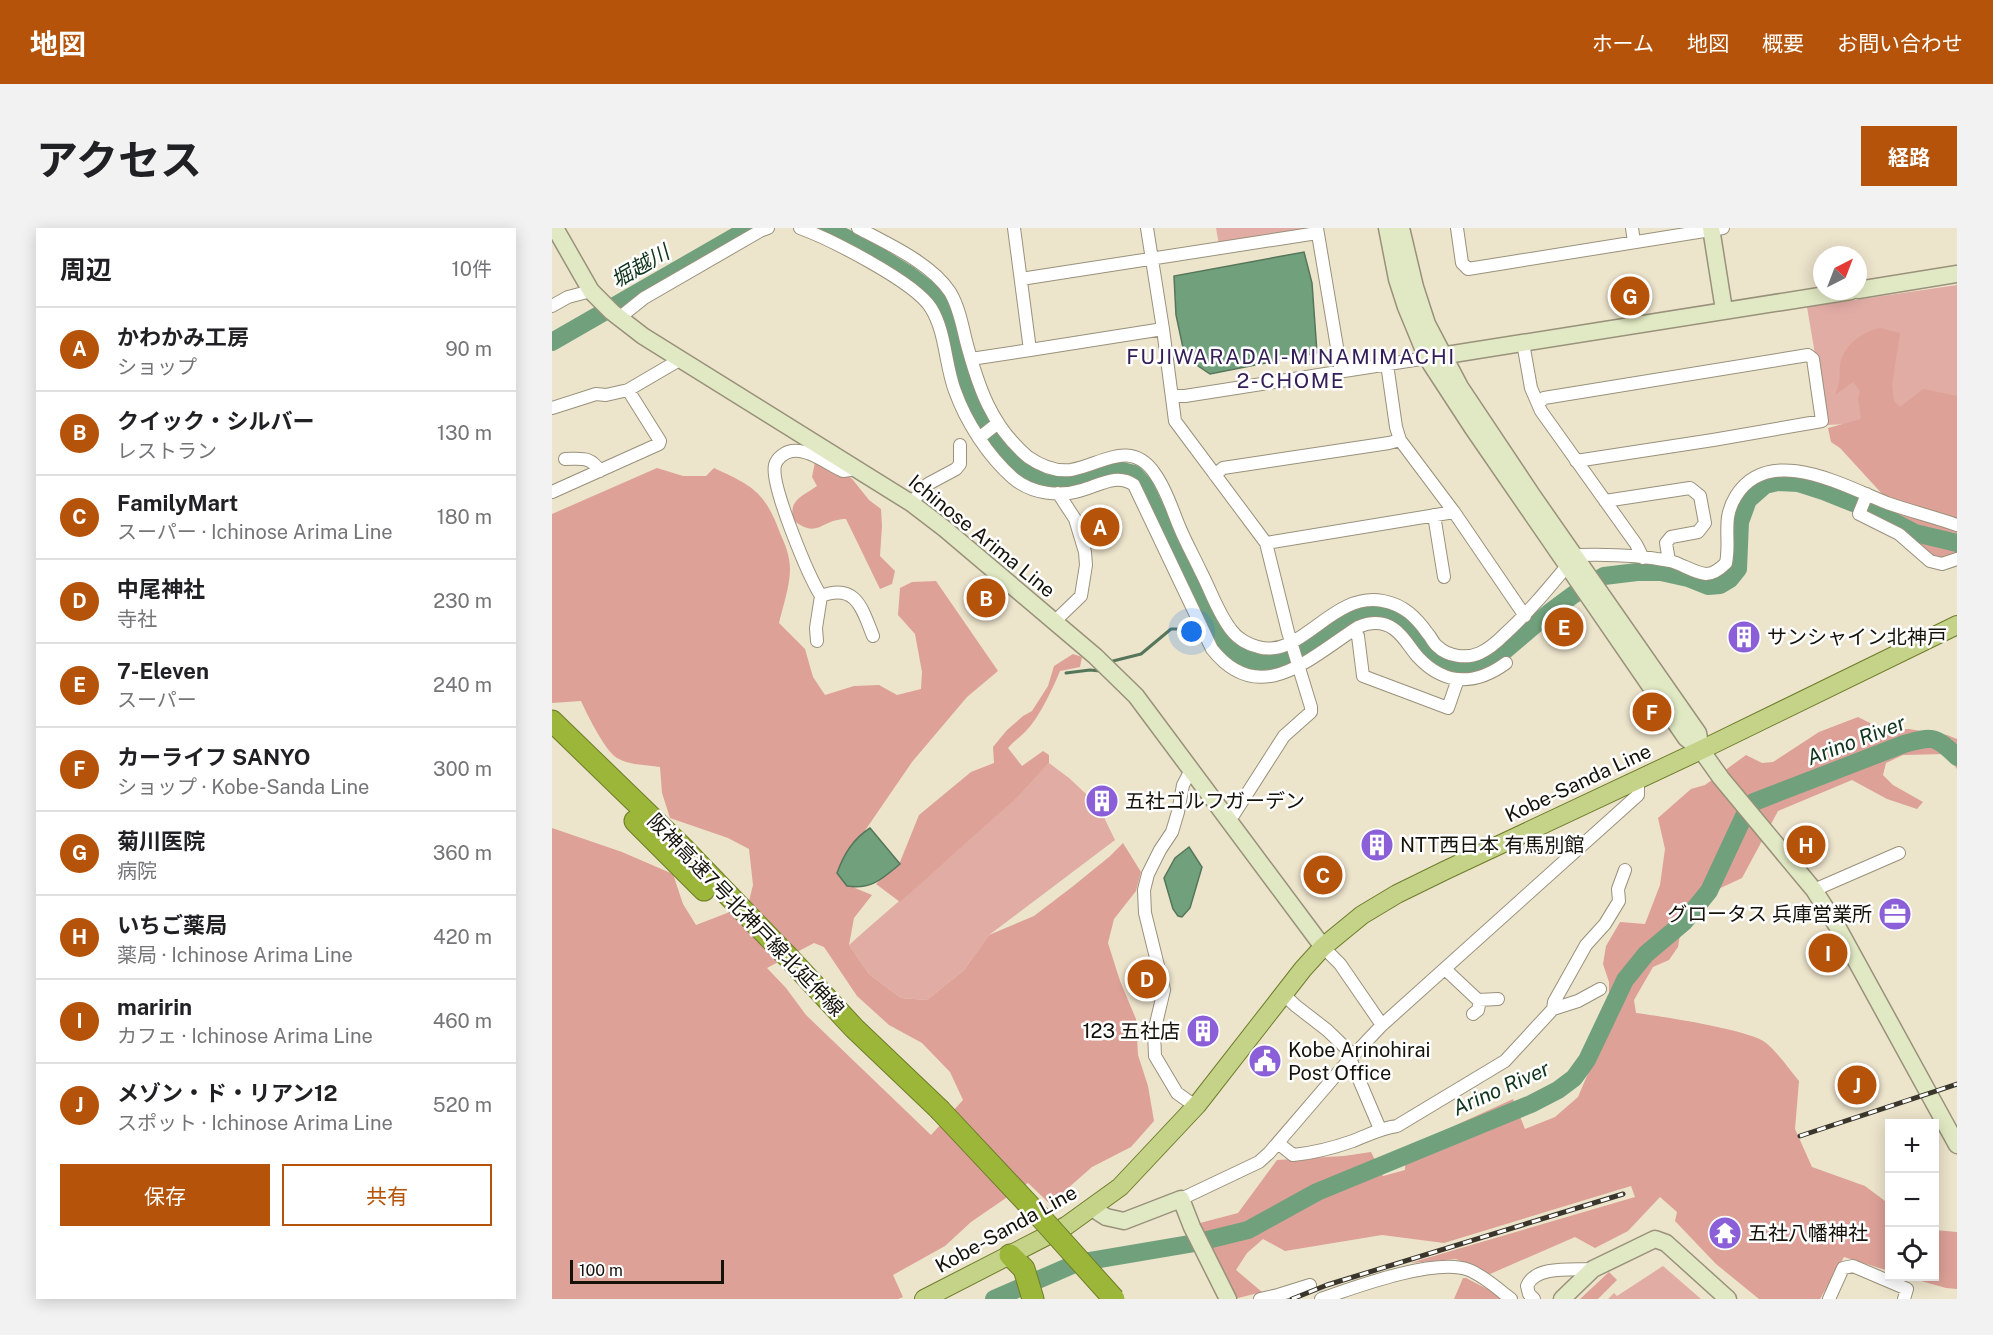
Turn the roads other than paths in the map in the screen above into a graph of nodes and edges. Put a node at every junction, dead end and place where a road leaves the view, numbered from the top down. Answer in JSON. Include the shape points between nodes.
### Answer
{"nodes":[{"id":1,"x":555,"y":228,"type":"edge"},
{"id":2,"x":768,"y":228,"type":"edge"},
{"id":3,"x":800,"y":228,"type":"edge"},
{"id":4,"x":858,"y":228,"type":"edge"},
{"id":5,"x":1014,"y":228,"type":"edge"},
{"id":6,"x":1147,"y":228,"type":"edge"},
{"id":7,"x":1387,"y":228,"type":"edge"},
{"id":8,"x":1401,"y":228,"type":"edge"},
{"id":9,"x":1457,"y":228,"type":"edge"},
{"id":10,"x":1632,"y":228,"type":"edge"},
{"id":11,"x":1715,"y":229,"type":"edge"},
{"id":12,"x":814,"y":230,"type":"edge"},
{"id":13,"x":1317,"y":230,"type":"edge"},
{"id":14,"x":1634,"y":242,"type":"junction"},
{"id":15,"x":1152,"y":259,"type":"junction"},
{"id":16,"x":1957,"y":274,"type":"edge"},
{"id":17,"x":1021,"y":279,"type":"junction"},
{"id":18,"x":1867,"y":289,"type":"edge"},
{"id":19,"x":591,"y":291,"type":"junction"},
{"id":20,"x":1813,"y":297,"type":"edge"},
{"id":21,"x":552,"y":306,"type":"edge"},
{"id":22,"x":1724,"y":310,"type":"junction"},
{"id":23,"x":612,"y":312,"type":"junction"},
{"id":24,"x":1163,"y":329,"type":"junction"},
{"id":25,"x":1523,"y":343,"type":"junction"},
{"id":26,"x":1030,"y":350,"type":"junction"},
{"id":27,"x":1435,"y":357,"type":"junction"},
{"id":28,"x":681,"y":359,"type":"junction"},
{"id":29,"x":971,"y":359,"type":"junction"},
{"id":30,"x":1388,"y":364,"type":"junction"},
{"id":31,"x":1341,"y":371,"type":"junction"},
{"id":32,"x":628,"y":390,"type":"junction"},
{"id":33,"x":1173,"y":396,"type":"junction"},
{"id":34,"x":1538,"y":404,"type":"junction"},
{"id":35,"x":552,"y":408,"type":"edge"},
{"id":36,"x":997,"y":424,"type":"junction"},
{"id":37,"x":981,"y":436,"type":"junction"},
{"id":38,"x":1400,"y":440,"type":"junction"},
{"id":39,"x":960,"y":445,"type":"dead end"},
{"id":40,"x":565,"y":459,"type":"dead end"},
{"id":41,"x":1576,"y":461,"type":"junction"},
{"id":42,"x":852,"y":465,"type":"junction"},
{"id":43,"x":600,"y":471,"type":"junction"},
{"id":44,"x":1215,"y":474,"type":"junction"},
{"id":45,"x":552,"y":492,"type":"edge"},
{"id":46,"x":1058,"y":493,"type":"junction"},
{"id":47,"x":1866,"y":495,"type":"junction"},
{"id":48,"x":1605,"y":501,"type":"junction"},
{"id":49,"x":911,"y":502,"type":"junction"},
{"id":50,"x":1454,"y":512,"type":"junction"},
{"id":51,"x":1434,"y":515,"type":"junction"},
{"id":52,"x":1957,"y":525,"type":"edge"},
{"id":53,"x":1266,"y":543,"type":"junction"},
{"id":54,"x":1643,"y":558,"type":"junction"},
{"id":55,"x":1957,"y":559,"type":"edge"},
{"id":56,"x":1669,"y":561,"type":"junction"},
{"id":57,"x":1576,"y":568,"type":"junction"},
{"id":58,"x":1444,"y":577,"type":"dead end"},
{"id":59,"x":821,"y":596,"type":"junction"},
{"id":60,"x":1525,"y":616,"type":"junction"},
{"id":61,"x":1054,"y":622,"type":"junction"},
{"id":62,"x":1957,"y":625,"type":"edge"},
{"id":63,"x":1352,"y":631,"type":"junction"},
{"id":64,"x":873,"y":636,"type":"dead end"},
{"id":65,"x":817,"y":641,"type":"dead end"},
{"id":66,"x":1293,"y":644,"type":"junction"},
{"id":67,"x":1506,"y":663,"type":"dead end"},
{"id":68,"x":1299,"y":664,"type":"junction"},
{"id":69,"x":1458,"y":679,"type":"junction"},
{"id":70,"x":552,"y":721,"type":"edge"},
{"id":71,"x":552,"y":741,"type":"edge"},
{"id":72,"x":1701,"y":750,"type":"junction"},
{"id":73,"x":1191,"y":770,"type":"junction"},
{"id":74,"x":1638,"y":780,"type":"junction"},
{"id":75,"x":1227,"y":820,"type":"junction"},
{"id":76,"x":1899,"y":853,"type":"dead end"},
{"id":77,"x":1625,"y":870,"type":"dead end"},
{"id":78,"x":1814,"y":891,"type":"junction"},
{"id":79,"x":1323,"y":947,"type":"junction"},
{"id":80,"x":1445,"y":969,"type":"junction"},
{"id":81,"x":1600,"y":989,"type":"dead end"},
{"id":82,"x":1283,"y":994,"type":"junction"},
{"id":83,"x":1498,"y":999,"type":"dead end"},
{"id":84,"x":1480,"y":1000,"type":"junction"},
{"id":85,"x":1553,"y":1009,"type":"junction"},
{"id":86,"x":1473,"y":1014,"type":"dead end"},
{"id":87,"x":1382,"y":1025,"type":"junction"},
{"id":88,"x":1351,"y":1058,"type":"junction"},
{"id":89,"x":1197,"y":1105,"type":"junction"},
{"id":90,"x":933,"y":1113,"type":"junction"},
{"id":91,"x":1380,"y":1129,"type":"junction"},
{"id":92,"x":1278,"y":1143,"type":"junction"},
{"id":93,"x":1957,"y":1145,"type":"edge"},
{"id":94,"x":1181,"y":1200,"type":"junction"},
{"id":95,"x":1092,"y":1208,"type":"junction"},
{"id":96,"x":1015,"y":1266,"type":"junction"},
{"id":97,"x":1593,"y":1269,"type":"junction"},
{"id":98,"x":1310,"y":1285,"type":"dead end"},
{"id":99,"x":1279,"y":1297,"type":"edge"},
{"id":100,"x":924,"y":1299,"type":"edge"},
{"id":101,"x":1019,"y":1299,"type":"edge"},
{"id":102,"x":1033,"y":1299,"type":"edge"},
{"id":103,"x":1098,"y":1299,"type":"edge"},
{"id":104,"x":1114,"y":1299,"type":"edge"},
{"id":105,"x":1228,"y":1299,"type":"edge"},
{"id":106,"x":1260,"y":1299,"type":"edge"},
{"id":107,"x":1321,"y":1299,"type":"edge"},
{"id":108,"x":1511,"y":1299,"type":"edge"},
{"id":109,"x":1534,"y":1299,"type":"edge"},
{"id":110,"x":1562,"y":1299,"type":"edge"},
{"id":111,"x":1728,"y":1299,"type":"edge"},
{"id":112,"x":1828,"y":1299,"type":"edge"},
{"id":113,"x":1904,"y":1299,"type":"edge"}],
"edges":[{"from":1,"to":19,"type":"main road","name":"Ichinose Arima Line"},
{"from":2,"to":23,"type":"street"},
{"from":3,"to":12,"type":"street"},
{"from":4,"to":29,"type":"street","via":[[930,270],[949,291],[958,309]]},
{"from":5,"to":17,"type":"street"},
{"from":6,"to":15,"type":"street"},
{"from":7,"to":27,"type":"main road","via":[[1406,307]]},
{"from":8,"to":27,"type":"main road"},
{"from":9,"to":14,"type":"street","via":[[1462,263],[1468,269]]},
{"from":10,"to":14,"type":"street"},
{"from":11,"to":14,"type":"street"},
{"from":11,"to":22,"type":"main road"},
{"from":12,"to":37,"type":"street","via":[[911,287],[926,300],[937,319],[955,391]]},
{"from":13,"to":15,"type":"street"},
{"from":13,"to":31,"type":"street"},
{"from":15,"to":17,"type":"street"},
{"from":15,"to":24,"type":"street"},
{"from":16,"to":18,"type":"main road"},
{"from":17,"to":26,"type":"street"},
{"from":19,"to":21,"type":"street"},
{"from":19,"to":23,"type":"main road","name":"Ichinose Arima Line"},
{"from":20,"to":22,"type":"main road"},
{"from":22,"to":25,"type":"main road"},
{"from":23,"to":28,"type":"main road","name":"Ichinose Arima Line"},
{"from":24,"to":26,"type":"street"},
{"from":24,"to":33,"type":"street"},
{"from":25,"to":27,"type":"main road"},
{"from":25,"to":34,"type":"street"},
{"from":26,"to":29,"type":"street"},
{"from":27,"to":30,"type":"street"},
{"from":27,"to":57,"type":"main road","via":[[1472,427]]},
{"from":28,"to":32,"type":"street"},
{"from":28,"to":42,"type":"main road","name":"Ichinose Arima Line"},
{"from":29,"to":36,"type":"street","via":[[984,401]]},
{"from":30,"to":31,"type":"street"},
{"from":30,"to":38,"type":"street"},
{"from":31,"to":33,"type":"street"},
{"from":32,"to":35,"type":"street","via":[[596,394]]},
{"from":32,"to":43,"type":"street","via":[[659,444]]},
{"from":33,"to":44,"type":"street","via":[[1175,422]]},
{"from":34,"to":41,"type":"street"},
{"from":34,"to":41,"type":"street","via":[[1544,398],[1808,355],[1813,359],[1822,421]]},
{"from":36,"to":37,"type":"street"},
{"from":36,"to":66,"type":"street","via":[[1026,455],[1057,470],[1072,470],[1121,455],[1149,466],[1233,632],[1261,649]]},
{"from":37,"to":46,"type":"street","via":[[1014,478],[1036,490]]},
{"from":38,"to":44,"type":"street","via":[[1223,468]]},
{"from":38,"to":50,"type":"street"},
{"from":39,"to":49,"type":"street","via":[[960,464],[956,470],[928,484]]},
{"from":40,"to":43,"type":"street","via":[[589,460]]},
{"from":41,"to":48,"type":"street"},
{"from":42,"to":49,"type":"main road","name":"Ichinose Arima Line"},
{"from":42,"to":59,"type":"street","via":[[850,470],[843,471],[800,451],[791,451],[778,459],[775,466],[795,538]]},
{"from":43,"to":45,"type":"street"},
{"from":44,"to":53,"type":"street"},
{"from":46,"to":61,"type":"street","via":[[1075,519],[1086,565],[1081,596]]},
{"from":46,"to":68,"type":"street","via":[[1115,479],[1129,482],[1137,490],[1220,659],[1240,672],[1259,676],[1278,675]]},
{"from":47,"to":52,"type":"street"},
{"from":47,"to":55,"type":"street","via":[[1859,514],[1899,534],[1930,561],[1942,564]]},
{"from":47,"to":56,"type":"street","via":[[1795,470],[1770,471],[1750,480],[1735,497],[1727,516],[1728,554],[1721,568],[1707,574]]},
{"from":48,"to":54,"type":"street"},
{"from":48,"to":56,"type":"street","via":[[1690,488],[1700,496],[1705,523],[1698,532],[1671,537],[1666,543]]},
{"from":49,"to":61,"type":"main road","name":"Ichinose Arima Line"},
{"from":50,"to":51,"type":"street"},
{"from":50,"to":60,"type":"street"},
{"from":51,"to":53,"type":"street"},
{"from":51,"to":58,"type":"street"},
{"from":53,"to":66,"type":"street"},
{"from":54,"to":56,"type":"street"},
{"from":54,"to":57,"type":"street","via":[[1594,554]]},
{"from":57,"to":60,"type":"street"},
{"from":57,"to":72,"type":"main road","via":[[1686,738]]},
{"from":59,"to":64,"type":"street","via":[[833,591],[852,597],[862,609]]},
{"from":59,"to":65,"type":"street"},
{"from":60,"to":66,"type":"street","via":[[1481,653],[1465,657],[1437,647],[1411,613],[1400,606],[1369,599],[1340,609]]},
{"from":61,"to":73,"type":"main road","name":"Ichinose Arima Line","via":[[1136,696]]},
{"from":62,"to":72,"type":"main road","name":"Kobe-Sanda Line"},
{"from":63,"to":68,"type":"street"},
{"from":63,"to":69,"type":"street","via":[[1365,624],[1388,625],[1423,663]]},
{"from":63,"to":69,"type":"street","via":[[1358,636],[1363,676],[1448,708]]},
{"from":66,"to":68,"type":"street"},
{"from":67,"to":69,"type":"street","via":[[1486,676]]},
{"from":68,"to":75,"type":"street","via":[[1311,712],[1284,736]]},
{"from":70,"to":90,"type":"highway","name":"阪神高速7号北神戸線北延伸線","via":[[683,848]]},
{"from":71,"to":90,"type":"highway","name":"阪神高速7号北神戸線北延伸線","via":[[848,1039]]},
{"from":72,"to":74,"type":"main road","name":"Kobe-Sanda Line"},
{"from":72,"to":78,"type":"main road"},
{"from":73,"to":75,"type":"main road","name":"Ichinose Arima Line"},
{"from":73,"to":89,"type":"street","via":[[1183,785],[1172,832],[1148,874],[1144,890],[1145,913],[1164,990],[1154,1032],[1155,1056],[1177,1093]]},
{"from":74,"to":79,"type":"main road","name":"Kobe-Sanda Line","via":[[1397,894],[1362,915]]},
{"from":74,"to":80,"type":"street","via":[[1638,795]]},
{"from":75,"to":79,"type":"main road","name":"Ichinose Arima Line"},
{"from":76,"to":78,"type":"street"},
{"from":77,"to":85,"type":"street","via":[[1618,889],[1619,901],[1586,945]]},
{"from":78,"to":93,"type":"main road"},
{"from":79,"to":82,"type":"main road","name":"Kobe-Sanda Line"},
{"from":79,"to":87,"type":"street","via":[[1340,964]]},
{"from":80,"to":84,"type":"street"},
{"from":80,"to":87,"type":"street"},
{"from":81,"to":85,"type":"street"},
{"from":82,"to":88,"type":"street","via":[[1328,1030]]},
{"from":82,"to":89,"type":"main road","name":"Kobe-Sanda Line"},
{"from":83,"to":84,"type":"street"},
{"from":84,"to":86,"type":"street"},
{"from":85,"to":91,"type":"street","via":[[1505,1061],[1397,1126]]},
{"from":87,"to":88,"type":"street"},
{"from":88,"to":91,"type":"street"},
{"from":88,"to":92,"type":"street"},
{"from":89,"to":95,"type":"main road","name":"Kobe-Sanda Line","via":[[1120,1187]]},
{"from":90,"to":103,"type":"highway"},
{"from":90,"to":104,"type":"highway","bridge":true,"via":[[1044,1221]]},
{"from":91,"to":92,"type":"street","via":[[1306,1154],[1293,1155]]},
{"from":92,"to":94,"type":"street","via":[[1259,1162]]},
{"from":94,"to":95,"type":"main road","via":[[1124,1221],[1106,1217]]},
{"from":94,"to":105,"type":"main road"},
{"from":95,"to":96,"type":"main road","name":"Kobe-Sanda Line"},
{"from":96,"to":100,"type":"main road","name":"Kobe-Sanda Line"},
{"from":96,"to":101,"type":"highway"},
{"from":96,"to":102,"type":"highway"},
{"from":97,"to":109,"type":"street","via":[[1553,1270],[1536,1276],[1527,1289]]},
{"from":97,"to":110,"type":"main road"},
{"from":97,"to":111,"type":"main road","via":[[1659,1239]]},
{"from":98,"to":99,"type":"street"},
{"from":99,"to":106,"type":"street"},
{"from":107,"to":108,"type":"street","via":[[1402,1274],[1446,1266],[1476,1274]]},
{"from":112,"to":113,"type":"street","via":[[1844,1268],[1853,1266],[1907,1289]]}]}
